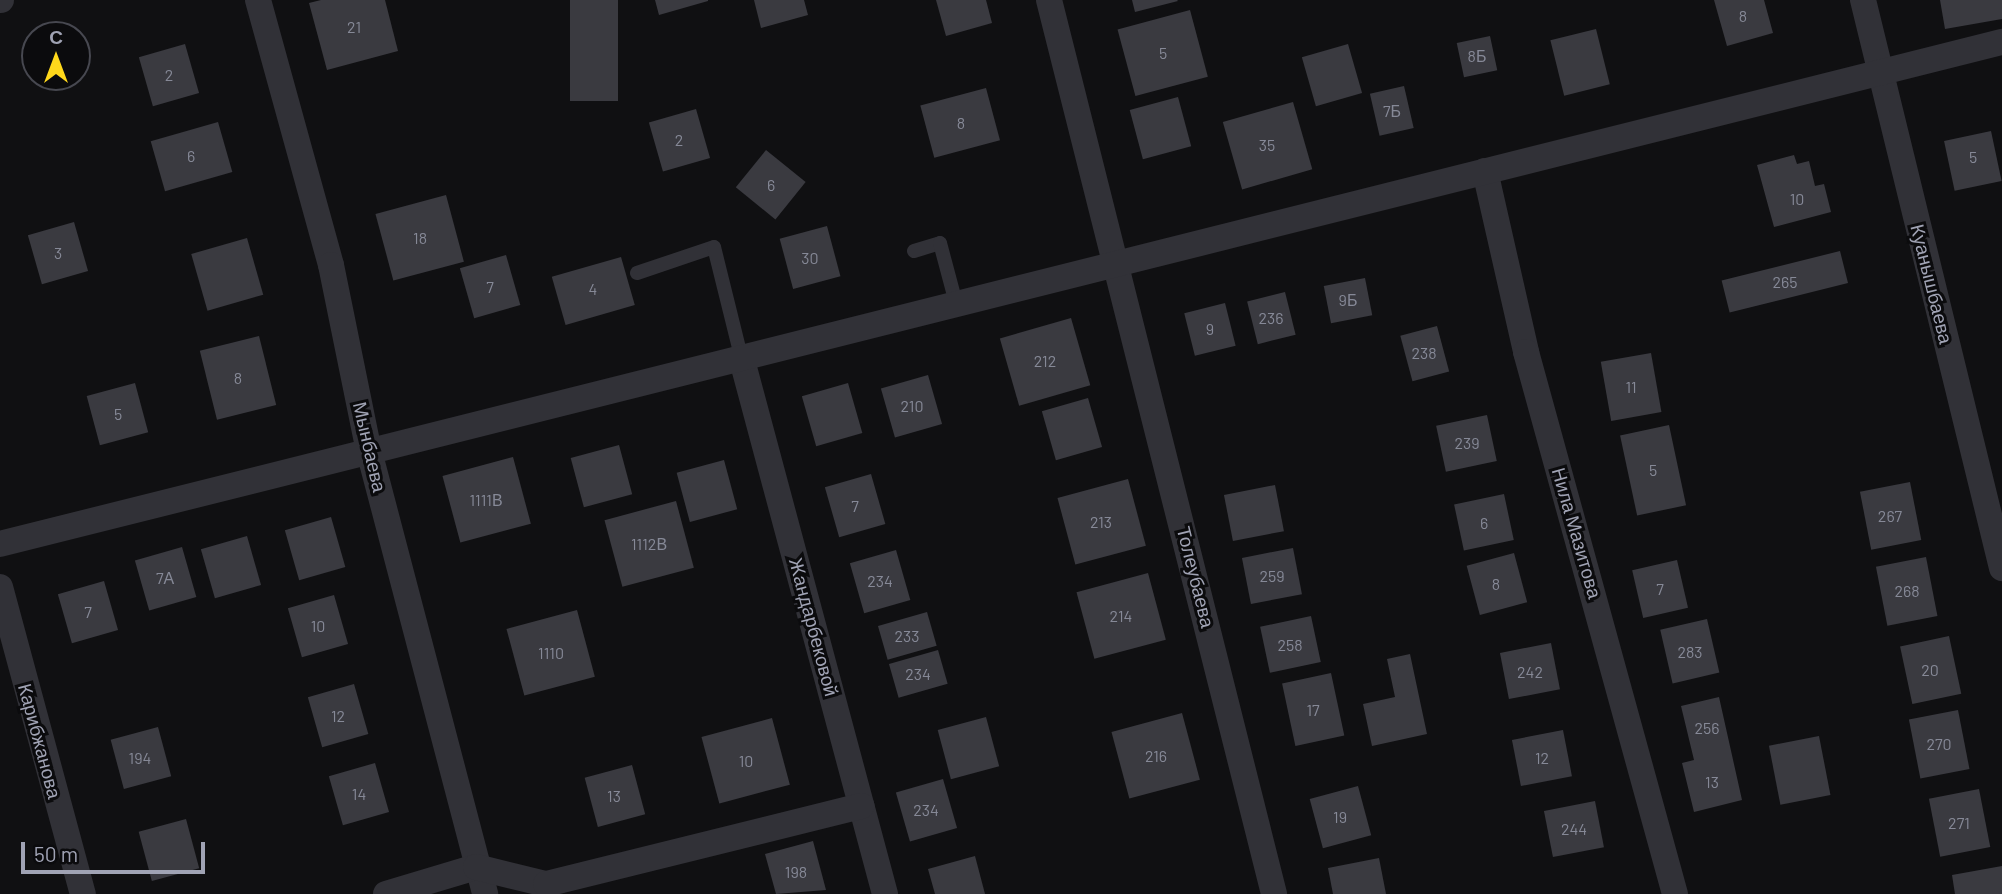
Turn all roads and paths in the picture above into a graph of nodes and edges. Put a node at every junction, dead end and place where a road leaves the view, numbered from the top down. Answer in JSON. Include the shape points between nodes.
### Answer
{"nodes":[{"id":1,"x":258,"y":0,"type":"edge"},
{"id":2,"x":1049,"y":0,"type":"edge"},
{"id":3,"x":1863,"y":0,"type":"edge"},
{"id":4,"x":2002,"y":42,"type":"edge"},
{"id":5,"x":1879,"y":72,"type":"junction"},
{"id":6,"x":1485,"y":171,"type":"junction"},
{"id":7,"x":914,"y":251,"type":"dead end"},
{"id":8,"x":1117,"y":259,"type":"junction"},
{"id":9,"x":637,"y":273,"type":"dead end"},
{"id":10,"x":957,"y":307,"type":"junction"},
{"id":11,"x":742,"y":360,"type":"junction"},
{"id":12,"x":369,"y":451,"type":"junction"},
{"id":13,"x":0,"y":544,"type":"edge"},
{"id":14,"x":2002,"y":568,"type":"edge"},
{"id":15,"x":0,"y":587,"type":"edge"},
{"id":16,"x":862,"y":806,"type":"junction"},
{"id":17,"x":476,"y":867,"type":"junction"},
{"id":18,"x":83,"y":894,"type":"edge"},
{"id":19,"x":386,"y":894,"type":"edge"},
{"id":20,"x":485,"y":894,"type":"edge"},
{"id":21,"x":885,"y":894,"type":"edge"},
{"id":22,"x":1274,"y":894,"type":"edge"},
{"id":23,"x":1675,"y":894,"type":"edge"}],
"edges":[{"from":1,"to":12,"type":"street","name":"Мынбаева","via":[[331,265]]},
{"from":2,"to":8,"type":"street","name":"Толеубаева"},
{"from":3,"to":5,"type":"street","name":"Куанышбаева"},
{"from":4,"to":5,"type":"street"},
{"from":5,"to":6,"type":"street"},
{"from":5,"to":14,"type":"street","name":"Куанышбаева"},
{"from":6,"to":8,"type":"street"},
{"from":6,"to":23,"type":"street","name":"Нила Мазитова","via":[[1526,352]]},
{"from":7,"to":10,"type":"lane","via":[[940,243]]},
{"from":8,"to":10,"type":"street"},
{"from":8,"to":22,"type":"street","name":"Толеубаева"},
{"from":9,"to":11,"type":"lane","via":[[713,247]]},
{"from":10,"to":11,"type":"street"},
{"from":11,"to":12,"type":"street"},
{"from":11,"to":16,"type":"street","name":"Жандарбековой"},
{"from":12,"to":13,"type":"street"},
{"from":12,"to":17,"type":"street","name":"Мынбаева"},
{"from":15,"to":18,"type":"street","name":"Карибжанова"},
{"from":16,"to":17,"type":"street","via":[[546,884]]},
{"from":16,"to":21,"type":"street","name":"Жандарбековой"},
{"from":17,"to":19,"type":"street"},
{"from":17,"to":20,"type":"street","name":"Мынбаева"}]}
